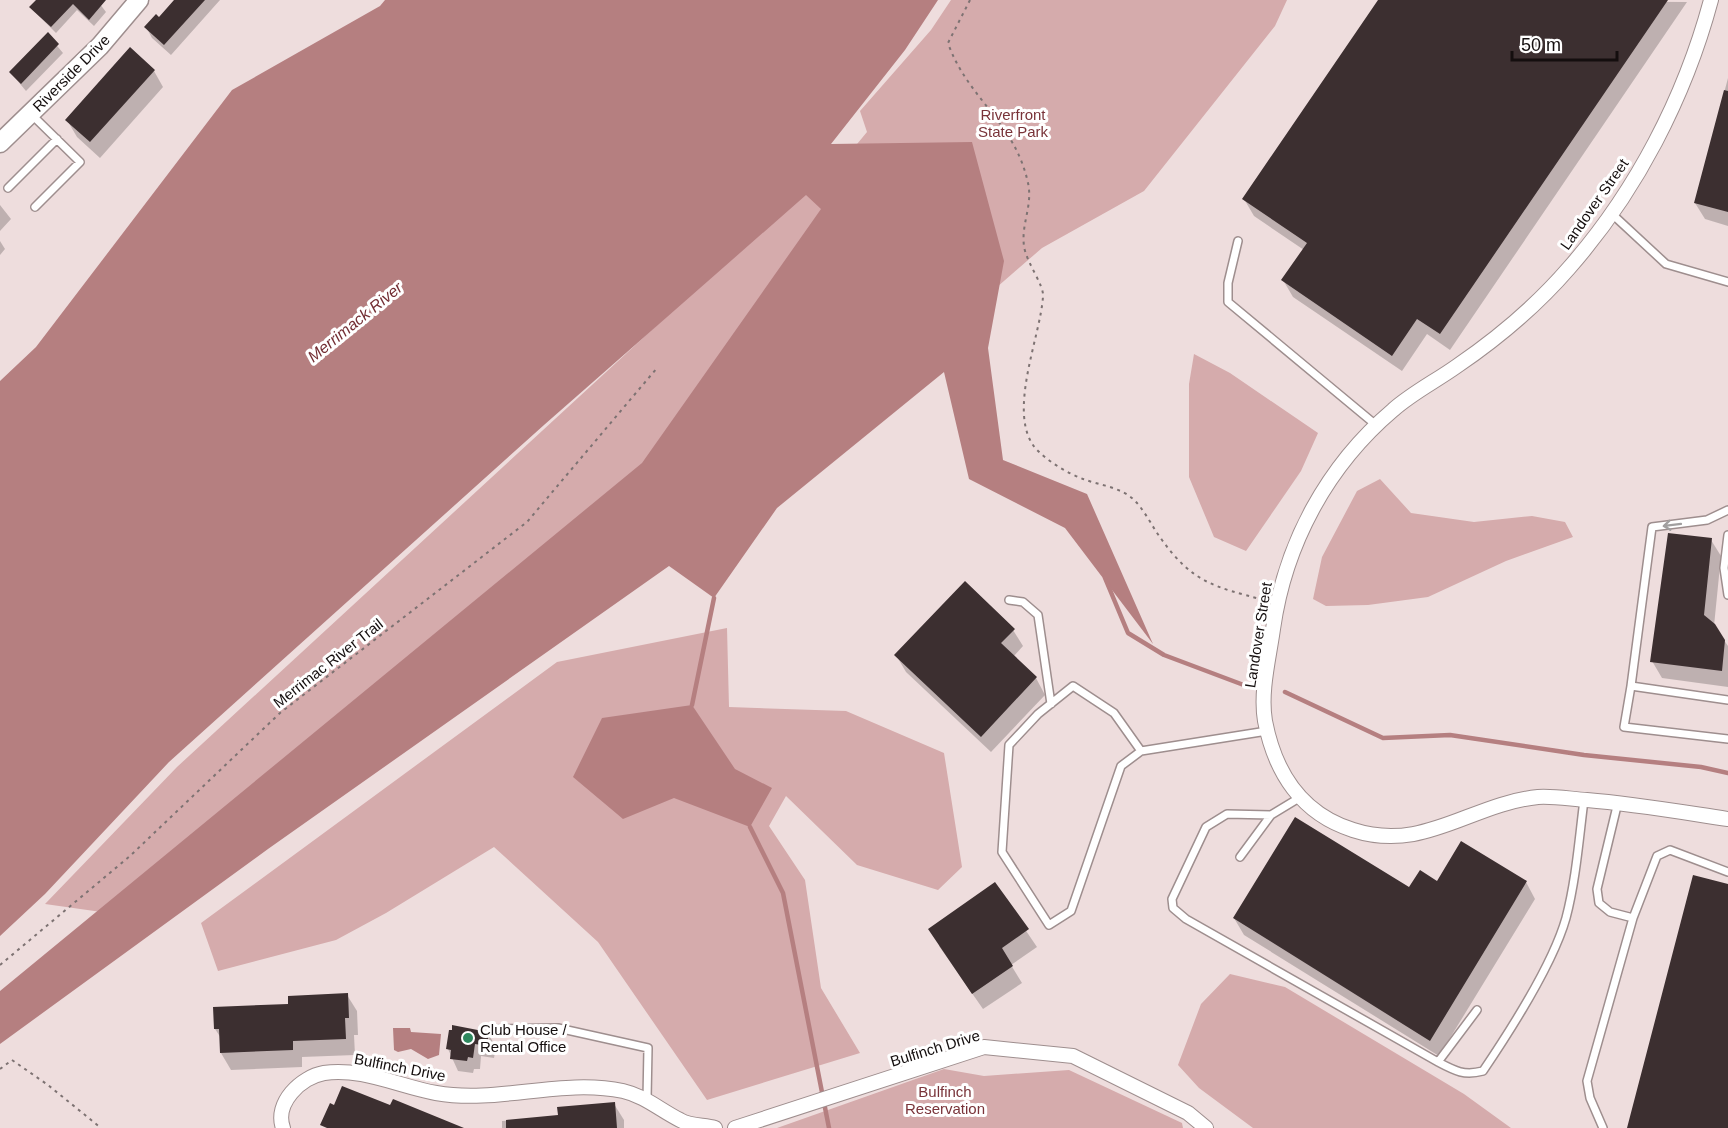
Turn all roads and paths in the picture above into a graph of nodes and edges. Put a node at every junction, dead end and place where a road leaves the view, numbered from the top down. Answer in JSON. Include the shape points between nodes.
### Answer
{"nodes":[{"id":1,"x":139,"y":0,"type":"edge"},
{"id":2,"x":970,"y":0,"type":"edge"},
{"id":3,"x":1711,"y":0,"type":"edge"},
{"id":4,"x":30,"y":113,"type":"junction"},
{"id":5,"x":57,"y":139,"type":"junction"},
{"id":6,"x":0,"y":143,"type":"edge"},
{"id":7,"x":9,"y":188,"type":"dead end"},
{"id":8,"x":35,"y":207,"type":"dead end"},
{"id":9,"x":1611,"y":213,"type":"junction"},
{"id":10,"x":1238,"y":241,"type":"dead end"},
{"id":11,"x":1728,"y":282,"type":"edge"},
{"id":12,"x":657,"y":368,"type":"dead end"},
{"id":13,"x":1376,"y":425,"type":"junction"},
{"id":14,"x":1728,"y":510,"type":"edge"},
{"id":15,"x":1728,"y":535,"type":"edge"},
{"id":16,"x":1728,"y":595,"type":"edge"},
{"id":17,"x":1009,"y":600,"type":"dead end"},
{"id":18,"x":1276,"y":604,"type":"junction"},
{"id":19,"x":1631,"y":686,"type":"junction"},
{"id":20,"x":1728,"y":700,"type":"edge"},
{"id":21,"x":1051,"y":704,"type":"junction"},
{"id":22,"x":1267,"y":731,"type":"junction"},
{"id":23,"x":1728,"y":739,"type":"edge"},
{"id":24,"x":1141,"y":751,"type":"junction"},
{"id":25,"x":1299,"y":798,"type":"junction"},
{"id":26,"x":1584,"y":800,"type":"junction"},
{"id":27,"x":1618,"y":802,"type":"junction"},
{"id":28,"x":1271,"y":815,"type":"junction"},
{"id":29,"x":1728,"y":819,"type":"edge"},
{"id":30,"x":1240,"y":857,"type":"dead end"},
{"id":31,"x":1728,"y":872,"type":"edge"},
{"id":32,"x":1633,"y":918,"type":"junction"},
{"id":33,"x":0,"y":965,"type":"edge"},
{"id":34,"x":1477,"y":1010,"type":"dead end"},
{"id":35,"x":494,"y":1029,"type":"dead end"},
{"id":36,"x":1438,"y":1062,"type":"junction"},
{"id":37,"x":0,"y":1069,"type":"edge"},
{"id":38,"x":647,"y":1099,"type":"junction"},
{"id":39,"x":679,"y":1125,"type":"edge"},
{"id":40,"x":101,"y":1128,"type":"edge"},
{"id":41,"x":283,"y":1128,"type":"edge"},
{"id":42,"x":715,"y":1128,"type":"edge"},
{"id":43,"x":735,"y":1128,"type":"edge"},
{"id":44,"x":1206,"y":1128,"type":"edge"},
{"id":45,"x":1603,"y":1128,"type":"edge"}],
"edges":[{"from":1,"to":4,"type":"main road","name":"Riverside Drive","via":[[100,46]]},
{"from":2,"to":18,"type":"path","via":[[948,43],[981,100],[1010,135],[1025,172],[1030,198],[1024,245],[1030,268],[1044,293],[1028,368],[1027,435],[1038,450],[1065,471],[1124,493],[1136,503],[1188,571],[1221,589]]},
{"from":3,"to":9,"type":"street","name":"Landover Street","via":[[1691,67],[1664,126]]},
{"from":4,"to":5,"type":"lane"},
{"from":4,"to":6,"type":"main road","name":"Riverside Drive"},
{"from":5,"to":7,"type":"lane"},
{"from":5,"to":8,"type":"lane","via":[[80,162]]},
{"from":9,"to":11,"type":"lane","via":[[1666,264]]},
{"from":9,"to":13,"type":"street","name":"Landover Street","via":[[1568,269],[1496,338]]},
{"from":10,"to":13,"type":"lane","via":[[1228,283],[1228,302]]},
{"from":12,"to":33,"type":"path","name":"Merrimac River Trail","via":[[527,522],[280,713],[130,856]]},
{"from":13,"to":18,"type":"street","name":"Landover Street","via":[[1338,467],[1304,522]]},
{"from":14,"to":19,"type":"lane","one_way":true,"via":[[1707,520],[1652,527]]},
{"from":15,"to":16,"type":"lane","via":[[1724,568]]},
{"from":17,"to":21,"type":"lane","via":[[1023,602],[1038,615]]},
{"from":18,"to":22,"type":"street","name":"Landover Street","via":[[1264,712]]},
{"from":19,"to":20,"type":"lane"},
{"from":19,"to":23,"type":"lane","via":[[1624,727]]},
{"from":21,"to":24,"type":"lane","via":[[1073,686],[1114,712]]},
{"from":21,"to":24,"type":"lane","via":[[1009,745],[1002,852],[1049,925],[1071,911],[1121,766]]},
{"from":22,"to":24,"type":"lane"},
{"from":22,"to":25,"type":"street","name":"Landover Street","via":[[1283,774]]},
{"from":25,"to":26,"type":"street","name":"Landover Street","via":[[1326,820],[1377,837],[1448,825],[1507,801],[1542,796]]},
{"from":25,"to":28,"type":"lane"},
{"from":26,"to":27,"type":"street","name":"Landover Street"},
{"from":26,"to":36,"type":"lane","via":[[1566,919],[1507,1035],[1483,1071],[1469,1075]]},
{"from":27,"to":29,"type":"street","name":"Landover Street"},
{"from":27,"to":32,"type":"lane","via":[[1597,889],[1599,903],[1610,912]]},
{"from":28,"to":30,"type":"lane"},
{"from":28,"to":36,"type":"lane","via":[[1227,814],[1206,827],[1172,899],[1173,908]]},
{"from":31,"to":32,"type":"lane","via":[[1670,850],[1657,856]]},
{"from":32,"to":45,"type":"lane","via":[[1587,1080]]},
{"from":34,"to":36,"type":"lane"},
{"from":35,"to":38,"type":"lane","via":[[558,1028],[648,1048]]},
{"from":37,"to":40,"type":"path","via":[[12,1060]]},
{"from":38,"to":39,"type":"street","name":"Bulfinch Drive"},
{"from":38,"to":41,"type":"street","name":"Bulfinch Drive","via":[[590,1086],[492,1095],[438,1093],[362,1075],[325,1073],[309,1077],[296,1087],[285,1103],[280,1120]]},
{"from":39,"to":42,"type":"street","name":"Bulfinch Drive"},
{"from":43,"to":44,"type":"street","name":"Bulfinch Drive","via":[[984,1047],[1073,1056],[1188,1113]]}]}
